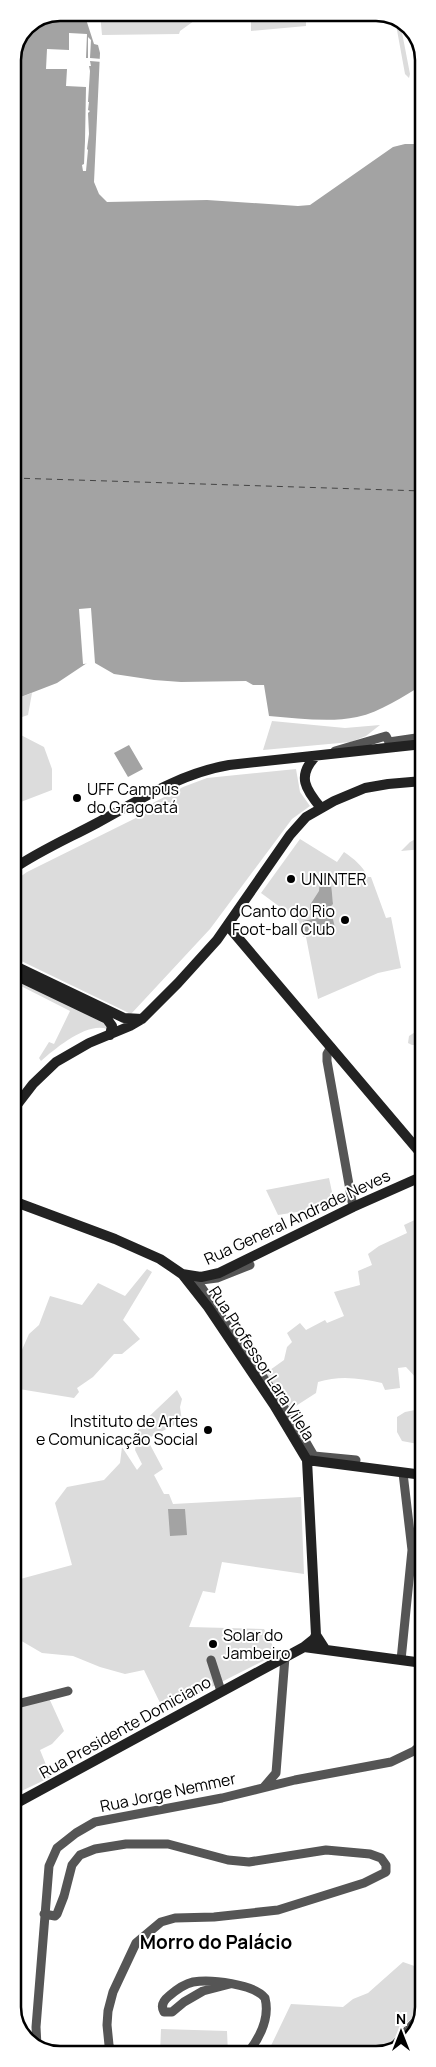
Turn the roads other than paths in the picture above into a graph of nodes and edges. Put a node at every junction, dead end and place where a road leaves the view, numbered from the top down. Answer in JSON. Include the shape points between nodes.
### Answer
{"nodes":[{"id":1,"x":414,"y":738,"type":"edge"},
{"id":2,"x":414,"y":745,"type":"edge"},
{"id":3,"x":318,"y":756,"type":"junction"},
{"id":4,"x":414,"y":782,"type":"edge"},
{"id":5,"x":321,"y":808,"type":"junction"},
{"id":6,"x":21,"y":865,"type":"edge"},
{"id":7,"x":228,"y":926,"type":"junction"},
{"id":8,"x":21,"y":969,"type":"edge"},
{"id":9,"x":21,"y":978,"type":"edge"},
{"id":10,"x":142,"y":1019,"type":"junction"},
{"id":11,"x":110,"y":1035,"type":"junction"},
{"id":12,"x":332,"y":1047,"type":"junction"},
{"id":13,"x":22,"y":1099,"type":"edge"},
{"id":14,"x":415,"y":1146,"type":"edge"},
{"id":15,"x":415,"y":1180,"type":"edge"},
{"id":16,"x":22,"y":1205,"type":"edge"},
{"id":17,"x":353,"y":1207,"type":"junction"},
{"id":18,"x":250,"y":1265,"type":"dead end"},
{"id":19,"x":182,"y":1274,"type":"junction"},
{"id":20,"x":307,"y":1460,"type":"junction"},
{"id":21,"x":356,"y":1460,"type":"dead end"},
{"id":22,"x":403,"y":1473,"type":"junction"},
{"id":23,"x":415,"y":1474,"type":"edge"},
{"id":24,"x":316,"y":1635,"type":"junction"},
{"id":25,"x":304,"y":1647,"type":"junction"},
{"id":26,"x":325,"y":1649,"type":"junction"},
{"id":27,"x":285,"y":1657,"type":"junction"},
{"id":28,"x":211,"y":1660,"type":"dead end"},
{"id":29,"x":401,"y":1660,"type":"junction"},
{"id":30,"x":415,"y":1662,"type":"edge"},
{"id":31,"x":68,"y":1690,"type":"dead end"},
{"id":32,"x":221,"y":1691,"type":"junction"},
{"id":33,"x":22,"y":1703,"type":"edge"},
{"id":34,"x":415,"y":1751,"type":"edge"},
{"id":35,"x":276,"y":1773,"type":"junction"},
{"id":36,"x":295,"y":1780,"type":"junction"},
{"id":37,"x":263,"y":1788,"type":"junction"},
{"id":38,"x":22,"y":1800,"type":"edge"},
{"id":39,"x":44,"y":1914,"type":"junction"},
{"id":40,"x":230,"y":1984,"type":"junction"},
{"id":41,"x":37,"y":2037,"type":"edge"},
{"id":42,"x":253,"y":2045,"type":"edge"},
{"id":43,"x":109,"y":2046,"type":"edge"}],
"edges":[{"from":1,"to":3,"type":"street","via":[[389,742],[386,736]]},
{"from":2,"to":3,"type":"street"},
{"from":3,"to":5,"type":"street","via":[[306,768],[305,780]]},
{"from":3,"to":6,"type":"street","via":[[229,765],[186,777]]},
{"from":4,"to":5,"type":"street","via":[[365,788]]},
{"from":5,"to":7,"type":"street","via":[[306,817],[290,835]]},
{"from":7,"to":10,"type":"street"},
{"from":7,"to":12,"type":"street"},
{"from":8,"to":10,"type":"street","via":[[124,1018]]},
{"from":9,"to":11,"type":"street","via":[[107,1019],[112,1026]]},
{"from":10,"to":11,"type":"street"},
{"from":11,"to":13,"type":"street","via":[[56,1062]]},
{"from":12,"to":14,"type":"street"},
{"from":12,"to":17,"type":"street","via":[[327,1061]]},
{"from":15,"to":17,"type":"street","name":"Rua General Andrade Neves"},
{"from":16,"to":19,"type":"street","name":"Rua Professor Lara Vilela","via":[[131,1246],[160,1259]]},
{"from":17,"to":19,"type":"street","name":"Rua General Andrade Neves","via":[[218,1273],[201,1276]]},
{"from":18,"to":21,"type":"street","via":[[216,1278],[194,1281],[296,1425],[314,1456]]},
{"from":19,"to":20,"type":"street","name":"Rua Professor Lara Vilela","via":[[224,1330]]},
{"from":20,"to":22,"type":"street"},
{"from":20,"to":24,"type":"street","name":"Rua Professor Lara Vilela"},
{"from":22,"to":23,"type":"street"},
{"from":22,"to":29,"type":"street","via":[[412,1550]]},
{"from":24,"to":25,"type":"street","name":"Rua Presidente Domiciano"},
{"from":24,"to":26,"type":"street","name":"Rua Professor Lara Vilela"},
{"from":25,"to":26,"type":"street"},
{"from":25,"to":27,"type":"street","name":"Rua Presidente Domiciano"},
{"from":26,"to":29,"type":"street"},
{"from":27,"to":32,"type":"street","name":"Rua Presidente Domiciano"},
{"from":27,"to":35,"type":"street"},
{"from":28,"to":32,"type":"street"},
{"from":29,"to":30,"type":"street"},
{"from":31,"to":33,"type":"street"},
{"from":32,"to":38,"type":"street","name":"Rua Presidente Domiciano"},
{"from":34,"to":36,"type":"street","name":"Rua Jorge Nemmer","via":[[391,1762]]},
{"from":35,"to":36,"type":"street"},
{"from":35,"to":37,"type":"street"},
{"from":36,"to":37,"type":"street","name":"Rua Jorge Nemmer"},
{"from":37,"to":39,"type":"street","name":"Rua Jorge Nemmer","via":[[96,1822],[76,1833],[52,1856],[46,1880]]},
{"from":39,"to":41,"type":"street","name":"Rua Jorge Nemmer"},
{"from":39,"to":43,"type":"street","via":[[57,1914],[72,1866],[80,1855],[126,1844],[168,1844],[239,1862],[263,1862],[326,1850],[370,1854],[385,1862],[386,1872],[374,1879],[278,1910],[174,1918],[161,1922],[136,1943],[113,1992],[107,2025]]},
{"from":40,"to":40,"type":"street","via":[[205,1981],[185,1985],[168,1997],[162,2010],[172,2012],[193,1996]]},
{"from":40,"to":42,"type":"street","via":[[255,1990],[265,1998],[266,2015],[260,2036]]}]}
